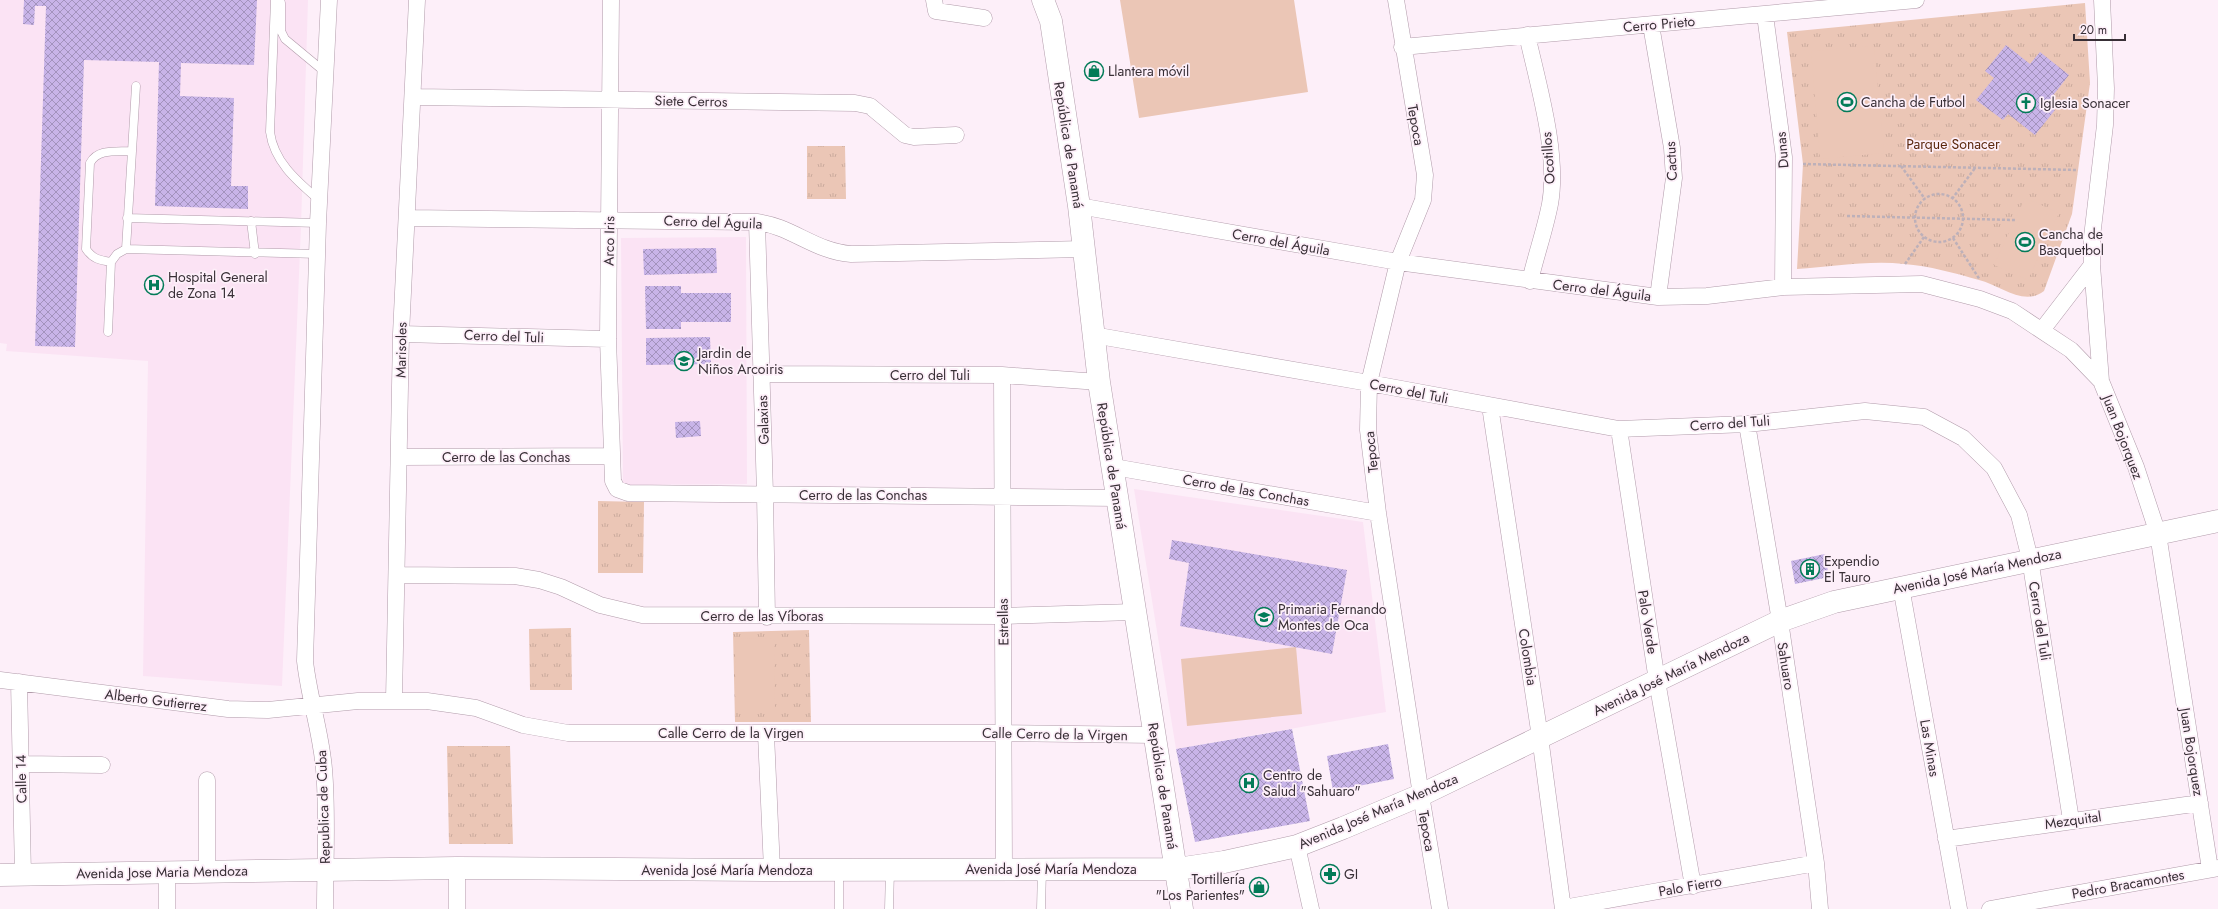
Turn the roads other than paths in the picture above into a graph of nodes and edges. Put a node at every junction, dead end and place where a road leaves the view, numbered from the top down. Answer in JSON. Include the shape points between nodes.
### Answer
{"nodes":[{"id":1,"x":275,"y":0,"type":"edge"},
{"id":2,"x":281,"y":0,"type":"edge"},
{"id":3,"x":329,"y":0,"type":"edge"},
{"id":4,"x":417,"y":0,"type":"edge"},
{"id":5,"x":611,"y":0,"type":"edge"},
{"id":6,"x":934,"y":0,"type":"edge"},
{"id":7,"x":1043,"y":0,"type":"edge"},
{"id":8,"x":1054,"y":0,"type":"edge"},
{"id":9,"x":1396,"y":0,"type":"edge"},
{"id":10,"x":1916,"y":0,"type":"edge"},
{"id":11,"x":2102,"y":0,"type":"edge"},
{"id":12,"x":1765,"y":15,"type":"junction"},
{"id":13,"x":984,"y":18,"type":"dead end"},
{"id":14,"x":1051,"y":21,"type":"junction"},
{"id":15,"x":1651,"y":25,"type":"junction"},
{"id":16,"x":1527,"y":35,"type":"junction"},
{"id":17,"x":1402,"y":47,"type":"junction"},
{"id":18,"x":326,"y":72,"type":"junction"},
{"id":19,"x":136,"y":86,"type":"dead end"},
{"id":20,"x":414,"y":97,"type":"junction"},
{"id":21,"x":610,"y":99,"type":"junction"},
{"id":22,"x":956,"y":135,"type":"dead end"},
{"id":23,"x":132,"y":151,"type":"junction"},
{"id":24,"x":319,"y":200,"type":"junction"},
{"id":25,"x":1079,"y":206,"type":"junction"},
{"id":26,"x":127,"y":218,"type":"junction"},
{"id":27,"x":408,"y":218,"type":"junction"},
{"id":28,"x":610,"y":219,"type":"junction"},
{"id":29,"x":251,"y":221,"type":"junction"},
{"id":30,"x":757,"y":222,"type":"junction"},
{"id":31,"x":318,"y":223,"type":"junction"},
{"id":32,"x":126,"y":249,"type":"junction"},
{"id":33,"x":1084,"y":249,"type":"junction"},
{"id":34,"x":255,"y":254,"type":"junction"},
{"id":35,"x":318,"y":254,"type":"junction"},
{"id":36,"x":110,"y":262,"type":"junction"},
{"id":37,"x":1398,"y":262,"type":"junction"},
{"id":38,"x":2092,"y":265,"type":"junction"},
{"id":39,"x":1530,"y":281,"type":"junction"},
{"id":40,"x":1783,"y":286,"type":"junction"},
{"id":41,"x":1658,"y":297,"type":"junction"},
{"id":42,"x":2042,"y":330,"type":"junction"},
{"id":43,"x":108,"y":332,"type":"dead end"},
{"id":44,"x":401,"y":334,"type":"junction"},
{"id":45,"x":1093,"y":335,"type":"junction"},
{"id":46,"x":608,"y":339,"type":"junction"},
{"id":47,"x":761,"y":374,"type":"junction"},
{"id":48,"x":1002,"y":375,"type":"junction"},
{"id":49,"x":2101,"y":381,"type":"junction"},
{"id":50,"x":1099,"y":382,"type":"junction"},
{"id":51,"x":1369,"y":383,"type":"junction"},
{"id":52,"x":1490,"y":406,"type":"junction"},
{"id":53,"x":1747,"y":424,"type":"junction"},
{"id":54,"x":1618,"y":429,"type":"junction"},
{"id":55,"x":612,"y":456,"type":"junction"},
{"id":56,"x":400,"y":457,"type":"junction"},
{"id":57,"x":1114,"y":467,"type":"junction"},
{"id":58,"x":613,"y":481,"type":"joint"},
{"id":59,"x":765,"y":494,"type":"junction"},
{"id":60,"x":1003,"y":495,"type":"junction"},
{"id":61,"x":1118,"y":498,"type":"junction"},
{"id":62,"x":1378,"y":513,"type":"junction"},
{"id":63,"x":2218,"y":521,"type":"edge"},
{"id":64,"x":2158,"y":534,"type":"junction"},
{"id":65,"x":2030,"y":560,"type":"junction"},
{"id":66,"x":397,"y":575,"type":"junction"},
{"id":67,"x":1901,"y":587,"type":"junction"},
{"id":68,"x":1134,"y":612,"type":"junction"},
{"id":69,"x":1003,"y":616,"type":"junction"},
{"id":70,"x":767,"y":617,"type":"junction"},
{"id":71,"x":1780,"y":621,"type":"junction"},
{"id":72,"x":0,"y":680,"type":"edge"},
{"id":73,"x":1657,"y":681,"type":"junction"},
{"id":74,"x":19,"y":682,"type":"junction"},
{"id":75,"x":394,"y":700,"type":"junction"},
{"id":76,"x":312,"y":706,"type":"junction"},
{"id":77,"x":1005,"y":733,"type":"junction"},
{"id":78,"x":766,"y":734,"type":"junction"},
{"id":79,"x":1155,"y":735,"type":"junction"},
{"id":80,"x":1540,"y":737,"type":"junction"},
{"id":81,"x":21,"y":764,"type":"junction"},
{"id":82,"x":102,"y":765,"type":"dead end"},
{"id":83,"x":207,"y":780,"type":"dead end"},
{"id":84,"x":1421,"y":795,"type":"junction"},
{"id":85,"x":2200,"y":803,"type":"junction"},
{"id":86,"x":2071,"y":820,"type":"junction"},
{"id":87,"x":1946,"y":839,"type":"junction"},
{"id":88,"x":1298,"y":846,"type":"junction"},
{"id":89,"x":1816,"y":863,"type":"junction"},
{"id":90,"x":457,"y":868,"type":"junction"},
{"id":91,"x":1004,"y":869,"type":"junction"},
{"id":92,"x":1042,"y":869,"type":"junction"},
{"id":93,"x":1177,"y":869,"type":"junction"},
{"id":94,"x":2214,"y":869,"type":"edge"},
{"id":95,"x":325,"y":870,"type":"junction"},
{"id":96,"x":772,"y":870,"type":"junction"},
{"id":97,"x":839,"y":870,"type":"junction"},
{"id":98,"x":890,"y":870,"type":"junction"},
{"id":99,"x":167,"y":871,"type":"junction"},
{"id":100,"x":207,"y":871,"type":"junction"},
{"id":101,"x":0,"y":875,"type":"edge"},
{"id":102,"x":23,"y":875,"type":"junction"},
{"id":103,"x":1693,"y":886,"type":"junction"},
{"id":104,"x":1563,"y":908,"type":"edge"},
{"id":105,"x":167,"y":909,"type":"edge"},
{"id":106,"x":325,"y":909,"type":"edge"},
{"id":107,"x":457,"y":909,"type":"edge"},
{"id":108,"x":839,"y":909,"type":"edge"},
{"id":109,"x":889,"y":909,"type":"edge"},
{"id":110,"x":1042,"y":909,"type":"edge"},
{"id":111,"x":1182,"y":909,"type":"edge"},
{"id":112,"x":1311,"y":909,"type":"edge"},
{"id":113,"x":1440,"y":909,"type":"edge"},
{"id":114,"x":1820,"y":909,"type":"edge"},
{"id":115,"x":1959,"y":909,"type":"edge"},
{"id":116,"x":1990,"y":909,"type":"edge"}],
"edges":[{"from":1,"to":24,"type":"lane","via":[[271,145],[291,176]]},
{"from":2,"to":18,"type":"lane","via":[[281,31],[285,39]]},
{"from":3,"to":18,"type":"street","name":"Republica de Cuba"},
{"from":4,"to":20,"type":"street","name":"Marisoles"},
{"from":5,"to":21,"type":"street","name":"Arco Iris"},
{"from":6,"to":13,"type":"street","via":[[936,11]]},
{"from":7,"to":14,"type":"street","name":"República de Panamá"},
{"from":8,"to":14,"type":"street","name":"República de Panamá"},
{"from":9,"to":17,"type":"street","name":"Tepoca"},
{"from":10,"to":12,"type":"street","name":"Cerro Prieto"},
{"from":11,"to":38,"type":"street","name":"Juan Bojorquez","via":[[2106,88],[2094,209]]},
{"from":12,"to":15,"type":"street","name":"Cerro Prieto"},
{"from":12,"to":40,"type":"street","name":"Dunas","via":[[1784,157]]},
{"from":14,"to":25,"type":"street","name":"República de Panamá"},
{"from":15,"to":16,"type":"street","name":"Cerro Prieto"},
{"from":15,"to":41,"type":"street","name":"Cactus","via":[[1672,148],[1674,178]]},
{"from":16,"to":17,"type":"street","name":"Cerro Prieto"},
{"from":16,"to":39,"type":"street","name":"Ocotillos","via":[[1544,113],[1552,180],[1550,203]]},
{"from":17,"to":37,"type":"street","name":"Tepoca","via":[[1425,175],[1425,189],[1419,213]]},
{"from":18,"to":24,"type":"street","name":"Republica de Cuba"},
{"from":19,"to":23,"type":"lane"},
{"from":20,"to":21,"type":"street","name":"Siete Cerros"},
{"from":20,"to":27,"type":"street","name":"Marisoles"},
{"from":21,"to":22,"type":"street","name":"Siete Cerros","via":[[855,103],[870,106],[905,136]]},
{"from":21,"to":28,"type":"street","name":"Arco Iris"},
{"from":23,"to":26,"type":"lane"},
{"from":23,"to":36,"type":"lane","via":[[101,152],[94,156],[90,163],[86,249],[90,256],[97,260]]},
{"from":24,"to":31,"type":"street","name":"Republica de Cuba"},
{"from":25,"to":33,"type":"street","name":"República de Panamá"},
{"from":25,"to":37,"type":"street","name":"Cerro del Águila"},
{"from":26,"to":29,"type":"lane"},
{"from":26,"to":32,"type":"lane"},
{"from":27,"to":28,"type":"street","name":"Cerro del Águila"},
{"from":27,"to":44,"type":"street","name":"Marisoles"},
{"from":28,"to":30,"type":"street","name":"Cerro del Águila"},
{"from":28,"to":46,"type":"street","name":"Arco Iris"},
{"from":29,"to":31,"type":"lane"},
{"from":29,"to":34,"type":"lane"},
{"from":30,"to":33,"type":"street","name":"Cerro del Águila","via":[[779,227],[835,253]]},
{"from":30,"to":47,"type":"street","name":"Galaxias"},
{"from":31,"to":35,"type":"street","name":"Republica de Cuba"},
{"from":32,"to":34,"type":"lane"},
{"from":32,"to":36,"type":"lane"},
{"from":33,"to":45,"type":"street","name":"República de Panamá"},
{"from":34,"to":35,"type":"lane"},
{"from":35,"to":76,"type":"street","name":"Republica de Cuba","via":[[305,662]]},
{"from":36,"to":43,"type":"lane"},
{"from":37,"to":39,"type":"street","name":"Cerro del Águila"},
{"from":37,"to":51,"type":"street","name":"Tepoca"},
{"from":38,"to":42,"type":"street"},
{"from":38,"to":49,"type":"street","name":"Juan Bojorquez"},
{"from":39,"to":41,"type":"street","name":"Cerro del Águila"},
{"from":40,"to":41,"type":"street","name":"Cerro del Águila","via":[[1707,296]]},
{"from":40,"to":42,"type":"street","name":"Cerro del Águila","via":[[1922,284],[1980,299],[2012,311]]},
{"from":42,"to":49,"type":"street","name":"Cerro del Águila","via":[[2071,350]]},
{"from":44,"to":46,"type":"street","name":"Cerro del Tuli"},
{"from":44,"to":56,"type":"street","name":"Marisoles"},
{"from":45,"to":50,"type":"street","name":"República de Panamá"},
{"from":45,"to":51,"type":"street","name":"Cerro del Tuli"},
{"from":46,"to":55,"type":"street","name":"Arco Iris"},
{"from":47,"to":48,"type":"street","name":"Cerro del Tuli"},
{"from":47,"to":59,"type":"street","name":"Galaxias"},
{"from":48,"to":50,"type":"street","name":"Cerro del Tuli"},
{"from":48,"to":60,"type":"street","name":"Estrellas"},
{"from":49,"to":64,"type":"street","name":"Juan Bojorquez","via":[[2136,467]]},
{"from":50,"to":57,"type":"street","name":"República de Panamá"},
{"from":51,"to":52,"type":"street","name":"Cerro del Tuli"},
{"from":51,"to":62,"type":"street","name":"Tepoca","via":[[1368,430]]},
{"from":52,"to":54,"type":"street","name":"Cerro del Tuli"},
{"from":52,"to":80,"type":"street","name":"Colombia"},
{"from":53,"to":54,"type":"street","name":"Cerro del Tuli"},
{"from":53,"to":65,"type":"street","name":"Cerro del Tuli","via":[[1865,411],[1924,417],[1963,438],[1994,468],[2019,515]]},
{"from":53,"to":71,"type":"street","name":"Sahuaro"},
{"from":54,"to":73,"type":"street","name":"Palo Verde"},
{"from":55,"to":56,"type":"street","name":"Cerro de las Conchas"},
{"from":55,"to":58,"type":"street","name":"Arco Iris"},
{"from":56,"to":66,"type":"street","name":"Marisoles"},
{"from":57,"to":61,"type":"street","name":"República de Panamá"},
{"from":57,"to":62,"type":"street","name":"Cerro de las Conchas"},
{"from":58,"to":59,"type":"street","name":"Cerro de las Conchas","via":[[617,489],[628,492]]},
{"from":59,"to":60,"type":"street","name":"Cerro de las Conchas"},
{"from":59,"to":70,"type":"street","name":"Galaxias"},
{"from":60,"to":61,"type":"street","name":"Cerro de las Conchas"},
{"from":60,"to":69,"type":"street","name":"Estrellas"},
{"from":61,"to":68,"type":"street","name":"República de Panamá"},
{"from":62,"to":84,"type":"street","name":"Tepoca"},
{"from":63,"to":64,"type":"street","name":"Avenida José María Mendoza"},
{"from":64,"to":65,"type":"street","name":"Avenida José María Mendoza"},
{"from":64,"to":85,"type":"street","name":"Juan Bojorquez"},
{"from":65,"to":67,"type":"street","name":"Avenida José María Mendoza"},
{"from":65,"to":86,"type":"street","name":"Cerro del Tuli"},
{"from":66,"to":70,"type":"street","name":"Cerro de las Víboras","via":[[515,576],[562,587],[600,605],[642,615]]},
{"from":66,"to":75,"type":"street","name":"Marisoles"},
{"from":67,"to":71,"type":"street","name":"Avenida José María Mendoza","via":[[1834,602]]},
{"from":67,"to":87,"type":"street","name":"Las Minas"},
{"from":68,"to":69,"type":"street","name":"Cerro de las Víboras"},
{"from":68,"to":79,"type":"street","name":"República de Panamá"},
{"from":69,"to":70,"type":"street","name":"Cerro de las Víboras"},
{"from":69,"to":77,"type":"street","name":"Estrellas"},
{"from":71,"to":73,"type":"street","name":"Avenida José María Mendoza"},
{"from":71,"to":89,"type":"street","name":"Sahuaro"},
{"from":72,"to":74,"type":"street","name":"Alberto Gutierrez"},
{"from":73,"to":80,"type":"street","name":"Avenida José María Mendoza"},
{"from":73,"to":103,"type":"street","name":"Palo Verde"},
{"from":74,"to":76,"type":"street","name":"Alberto Gutierrez","via":[[228,709],[268,710]]},
{"from":74,"to":81,"type":"street","name":"Calle 14"},
{"from":75,"to":76,"type":"street","name":"Calle Cerro de la Virgen"},
{"from":75,"to":78,"type":"street","name":"Calle Cerro de la Virgen","via":[[427,700],[476,708],[523,725],[568,733]]},
{"from":76,"to":95,"type":"street","name":"Republica de Cuba","via":[[320,731],[324,770]]},
{"from":77,"to":78,"type":"street","name":"Calle Cerro de la Virgen"},
{"from":77,"to":79,"type":"street","name":"Calle Cerro de la Virgen"},
{"from":77,"to":91,"type":"street","name":"Estrellas"},
{"from":78,"to":96,"type":"street"},
{"from":79,"to":93,"type":"street","name":"República de Panamá"},
{"from":80,"to":84,"type":"street","name":"Avenida José María Mendoza"},
{"from":80,"to":104,"type":"street","name":"Colombia"},
{"from":81,"to":82,"type":"street"},
{"from":81,"to":102,"type":"street","name":"Calle 14"},
{"from":83,"to":100,"type":"street"},
{"from":84,"to":88,"type":"street","name":"Avenida José María Mendoza"},
{"from":84,"to":113,"type":"street","name":"Tepoca"},
{"from":85,"to":86,"type":"street","name":"Mezquital"},
{"from":85,"to":94,"type":"street","name":"Juan Bojorquez"},
{"from":86,"to":87,"type":"street","name":"Mezquital"},
{"from":87,"to":115,"type":"street","name":"Las Minas"},
{"from":88,"to":93,"type":"street","name":"Avenida José María Mendoza"},
{"from":88,"to":112,"type":"street"},
{"from":89,"to":103,"type":"street","name":"Palo Fierro"},
{"from":89,"to":114,"type":"street","name":"Sahuaro"},
{"from":90,"to":95,"type":"street","name":"Avenida José María Mendoza"},
{"from":90,"to":96,"type":"street","name":"Avenida José María Mendoza"},
{"from":90,"to":107,"type":"street"},
{"from":91,"to":92,"type":"street","name":"Avenida José María Mendoza"},
{"from":91,"to":98,"type":"street","name":"Avenida José María Mendoza"},
{"from":92,"to":93,"type":"street","name":"Avenida José María Mendoza"},
{"from":92,"to":110,"type":"lane"},
{"from":93,"to":111,"type":"street","name":"República de Panamá"},
{"from":94,"to":116,"type":"street","name":"Pedro Bracamontes"},
{"from":95,"to":100,"type":"street","name":"Avenida Jose Maria Mendoza"},
{"from":95,"to":106,"type":"street","name":"Republica de Cuba"},
{"from":96,"to":97,"type":"street","name":"Avenida José María Mendoza"},
{"from":97,"to":98,"type":"street","name":"Avenida José María Mendoza"},
{"from":97,"to":108,"type":"lane"},
{"from":98,"to":109,"type":"lane"},
{"from":99,"to":100,"type":"street","name":"Avenida Jose Maria Mendoza"},
{"from":99,"to":102,"type":"street","name":"Avenida Jose Maria Mendoza"},
{"from":99,"to":105,"type":"street"},
{"from":101,"to":102,"type":"street","name":"Avenida Jose Maria Mendoza"},
{"from":103,"to":104,"type":"street","name":"Palo Fierro"}]}
